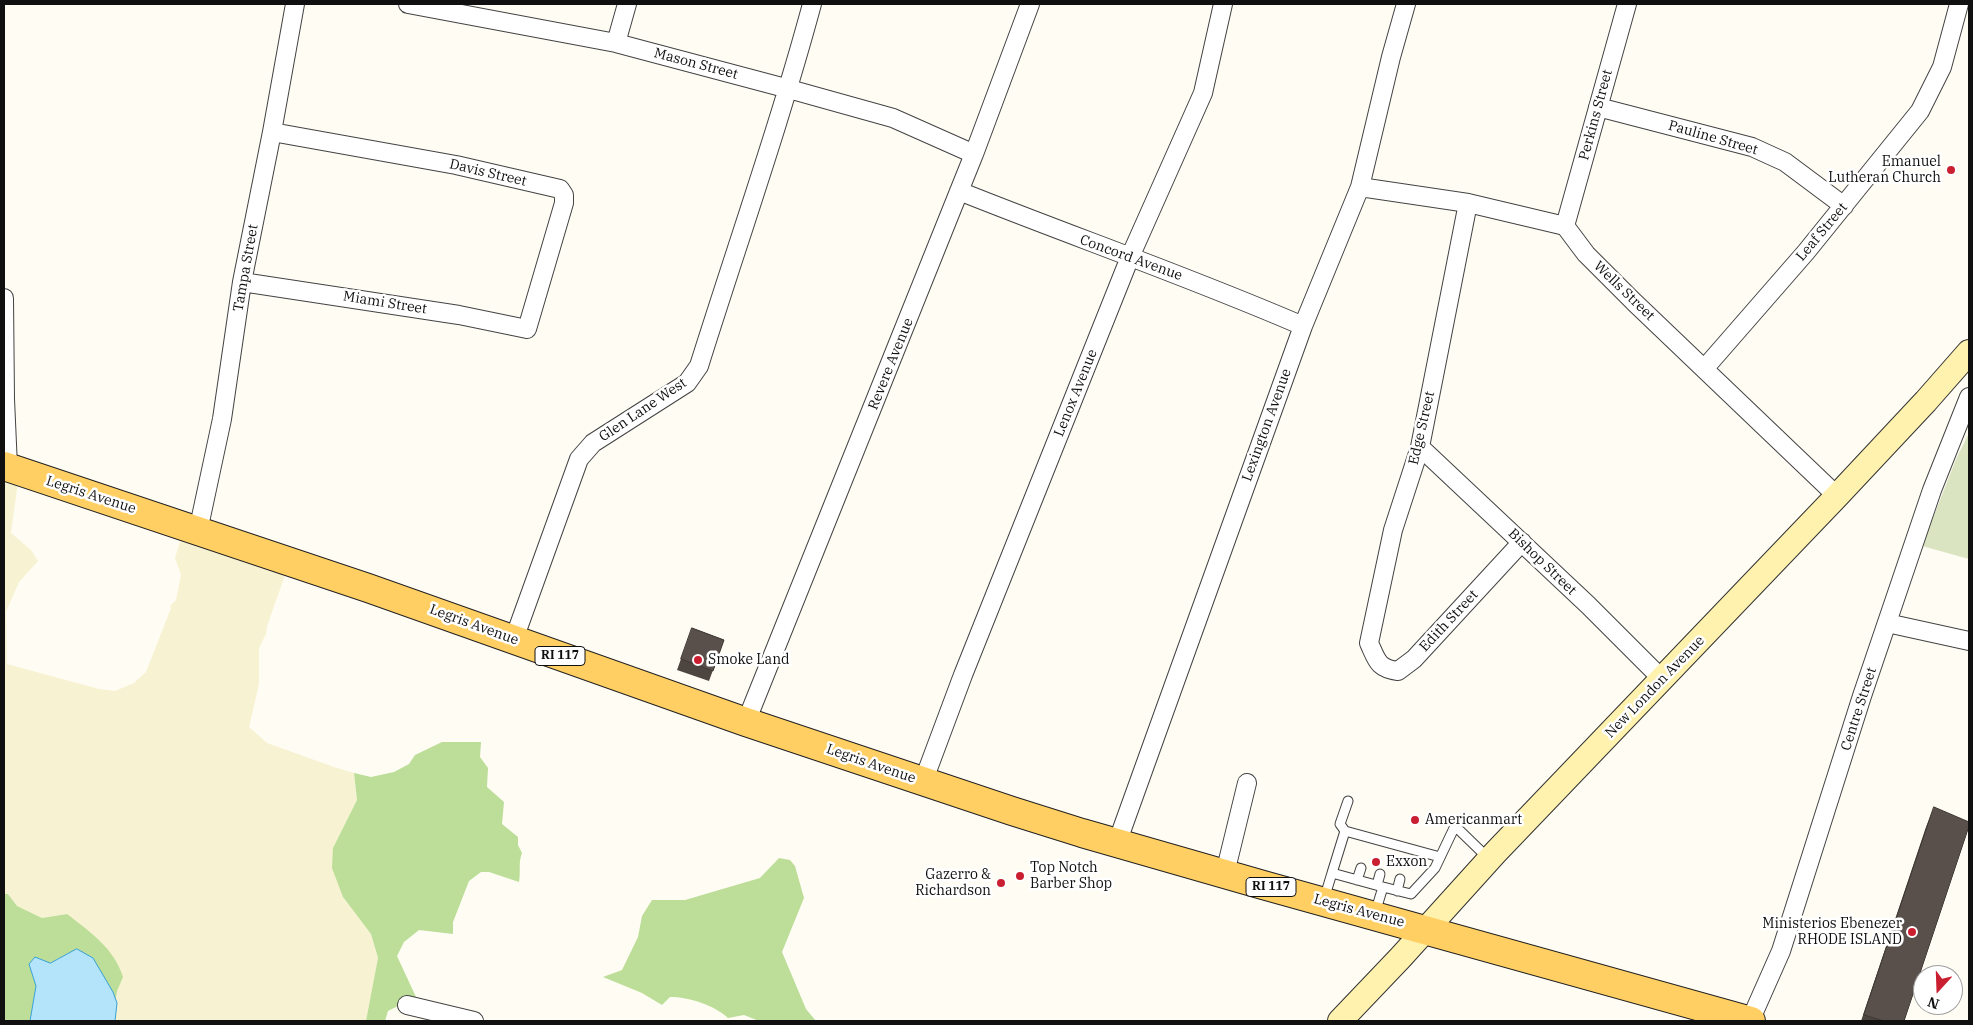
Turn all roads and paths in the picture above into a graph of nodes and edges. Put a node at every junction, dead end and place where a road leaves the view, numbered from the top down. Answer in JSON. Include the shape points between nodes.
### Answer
{"nodes":[{"id":1,"x":294,"y":4,"type":"edge"},
{"id":2,"x":408,"y":4,"type":"edge"},
{"id":3,"x":627,"y":4,"type":"edge"},
{"id":4,"x":812,"y":4,"type":"edge"},
{"id":5,"x":1030,"y":4,"type":"edge"},
{"id":6,"x":1223,"y":4,"type":"edge"},
{"id":7,"x":1406,"y":4,"type":"edge"},
{"id":8,"x":1626,"y":4,"type":"edge"},
{"id":9,"x":1959,"y":4,"type":"edge"},
{"id":10,"x":438,"y":6,"type":"edge"},
{"id":11,"x":616,"y":43,"type":"junction"},
{"id":12,"x":789,"y":89,"type":"junction"},
{"id":13,"x":1598,"y":108,"type":"junction"},
{"id":14,"x":272,"y":132,"type":"junction"},
{"id":15,"x":974,"y":154,"type":"junction"},
{"id":16,"x":1360,"y":187,"type":"junction"},
{"id":17,"x":959,"y":191,"type":"junction"},
{"id":18,"x":1468,"y":203,"type":"junction"},
{"id":19,"x":1844,"y":206,"type":"junction"},
{"id":20,"x":1565,"y":226,"type":"junction"},
{"id":21,"x":1130,"y":257,"type":"junction"},
{"id":22,"x":242,"y":282,"type":"junction"},
{"id":23,"x":4,"y":298,"type":"edge"},
{"id":24,"x":1303,"y":326,"type":"junction"},
{"id":25,"x":527,"y":329,"type":"joint"},
{"id":26,"x":1969,"y":352,"type":"edge"},
{"id":27,"x":1704,"y":369,"type":"junction"},
{"id":28,"x":1969,"y":397,"type":"edge"},
{"id":29,"x":1420,"y":447,"type":"junction"},
{"id":30,"x":6,"y":467,"type":"edge"},
{"id":31,"x":1837,"y":496,"type":"junction"},
{"id":32,"x":198,"y":531,"type":"junction"},
{"id":33,"x":1522,"y":542,"type":"junction"},
{"id":34,"x":1887,"y":623,"type":"junction"},
{"id":35,"x":514,"y":640,"type":"junction"},
{"id":36,"x":1969,"y":641,"type":"edge"},
{"id":37,"x":1372,"y":651,"type":"joint"},
{"id":38,"x":1662,"y":679,"type":"junction"},
{"id":39,"x":746,"y":722,"type":"junction"},
{"id":40,"x":922,"y":782,"type":"junction"},
{"id":41,"x":1247,"y":783,"type":"dead end"},
{"id":42,"x":1348,"y":801,"type":"dead end"},
{"id":43,"x":1345,"y":831,"type":"junction"},
{"id":44,"x":1117,"y":843,"type":"junction"},
{"id":45,"x":1440,"y":857,"type":"junction"},
{"id":46,"x":1489,"y":859,"type":"junction"},
{"id":47,"x":1361,"y":868,"type":"dead end"},
{"id":48,"x":1332,"y":873,"type":"junction"},
{"id":49,"x":1225,"y":874,"type":"junction"},
{"id":50,"x":1380,"y":874,"type":"dead end"},
{"id":51,"x":1400,"y":879,"type":"dead end"},
{"id":52,"x":1357,"y":880,"type":"junction"},
{"id":53,"x":1380,"y":886,"type":"junction"},
{"id":54,"x":1397,"y":891,"type":"junction"},
{"id":55,"x":1323,"y":902,"type":"junction"},
{"id":56,"x":1374,"y":916,"type":"junction"},
{"id":57,"x":1426,"y":929,"type":"junction"},
{"id":58,"x":406,"y":1005,"type":"dead end"},
{"id":59,"x":474,"y":1021,"type":"edge"},
{"id":60,"x":1340,"y":1021,"type":"edge"},
{"id":61,"x":1750,"y":1021,"type":"edge"}],
"edges":[{"from":1,"to":14,"type":"street","name":"Tampa Street"},
{"from":2,"to":10,"type":"street","name":"Mason Street"},
{"from":3,"to":11,"type":"street"},
{"from":4,"to":12,"type":"street","name":"Glen Lane West"},
{"from":5,"to":15,"type":"street","name":"Revere Avenue"},
{"from":6,"to":21,"type":"street","name":"Lenox Avenue","via":[[1203,93]]},
{"from":7,"to":16,"type":"street","name":"Lexington Avenue"},
{"from":8,"to":13,"type":"street","name":"Perkins Street"},
{"from":9,"to":19,"type":"street","name":"Leaf Street","via":[[1942,67],[1920,111]]},
{"from":10,"to":11,"type":"street","name":"Mason Street"},
{"from":11,"to":12,"type":"street","name":"Mason Street"},
{"from":12,"to":15,"type":"street","name":"Mason Street","via":[[893,118]]},
{"from":12,"to":35,"type":"street","name":"Glen Lane West","via":[[699,366],[687,383],[593,444],[579,460]]},
{"from":13,"to":19,"type":"street","name":"Pauline Street","via":[[1752,147],[1785,162]]},
{"from":13,"to":20,"type":"street","name":"Perkins Street"},
{"from":14,"to":22,"type":"street","name":"Tampa Street"},
{"from":14,"to":25,"type":"street","name":"Davis Street","via":[[456,165],[560,189],[564,203]]},
{"from":15,"to":17,"type":"street","name":"Revere Avenue"},
{"from":16,"to":18,"type":"street"},
{"from":16,"to":24,"type":"street","name":"Lexington Avenue"},
{"from":17,"to":21,"type":"street","name":"Concord Avenue"},
{"from":17,"to":39,"type":"street","name":"Revere Avenue"},
{"from":18,"to":20,"type":"street"},
{"from":18,"to":29,"type":"street","name":"Edge Street"},
{"from":19,"to":27,"type":"street","name":"Leaf Street"},
{"from":20,"to":27,"type":"street","name":"Wells Street","via":[[1586,254]]},
{"from":21,"to":24,"type":"street","name":"Concord Avenue"},
{"from":21,"to":40,"type":"street","name":"Lenox Avenue"},
{"from":22,"to":25,"type":"street","name":"Miami Street","via":[[459,315]]},
{"from":22,"to":32,"type":"street","name":"Tampa Street","via":[[222,418]]},
{"from":23,"to":30,"type":"street"},
{"from":24,"to":44,"type":"street","name":"Lexington Avenue"},
{"from":26,"to":31,"type":"main road","name":"New London Avenue"},
{"from":27,"to":31,"type":"street","name":"Wells Street"},
{"from":28,"to":34,"type":"street","name":"Centre Street","via":[[1932,490]]},
{"from":29,"to":33,"type":"street","name":"Bishop Street"},
{"from":29,"to":37,"type":"street","name":"Edge Street","via":[[1393,530],[1369,643]]},
{"from":30,"to":32,"type":"main road","name":"Legris Avenue","number":"RI 117"},
{"from":31,"to":38,"type":"main road","name":"New London Avenue"},
{"from":32,"to":35,"type":"main road","name":"Legris Avenue","number":"RI 117"},
{"from":33,"to":37,"type":"street","name":"Edith Street","via":[[1414,659],[1398,671],[1387,670],[1374,659]]},
{"from":33,"to":38,"type":"street","name":"Bishop Street"},
{"from":34,"to":36,"type":"street"},
{"from":34,"to":61,"type":"street","name":"Centre Street","via":[[1781,952]]},
{"from":35,"to":39,"type":"main road","name":"Legris Avenue","number":"RI 117"},
{"from":38,"to":46,"type":"main road","name":"New London Avenue"},
{"from":39,"to":40,"type":"main road","name":"Legris Avenue","number":"RI 117"},
{"from":40,"to":44,"type":"main road","name":"Legris Avenue","number":"RI 117"},
{"from":41,"to":49,"type":"street"},
{"from":42,"to":43,"type":"lane","via":[[1340,824]]},
{"from":43,"to":45,"type":"lane","via":[[1368,842],[1407,853]]},
{"from":43,"to":48,"type":"lane"},
{"from":44,"to":49,"type":"main road","name":"Legris Avenue","number":"RI 117"},
{"from":45,"to":46,"type":"lane","via":[[1455,826]]},
{"from":45,"to":54,"type":"lane","via":[[1435,868],[1411,894]]},
{"from":46,"to":57,"type":"main road","name":"New London Avenue"},
{"from":47,"to":52,"type":"lane"},
{"from":48,"to":52,"type":"lane"},
{"from":48,"to":55,"type":"lane"},
{"from":49,"to":55,"type":"main road","name":"Legris Avenue","number":"RI 117"},
{"from":50,"to":53,"type":"lane"},
{"from":51,"to":54,"type":"lane"},
{"from":52,"to":53,"type":"lane"},
{"from":53,"to":54,"type":"lane"},
{"from":53,"to":56,"type":"lane"},
{"from":55,"to":56,"type":"main road","name":"Legris Avenue","number":"RI 117"},
{"from":56,"to":57,"type":"main road","name":"Legris Avenue","number":"RI 117"},
{"from":57,"to":60,"type":"main road","name":"New London Avenue"},
{"from":57,"to":61,"type":"main road","name":"Legris Avenue","number":"RI 117"},
{"from":58,"to":59,"type":"street"}]}
